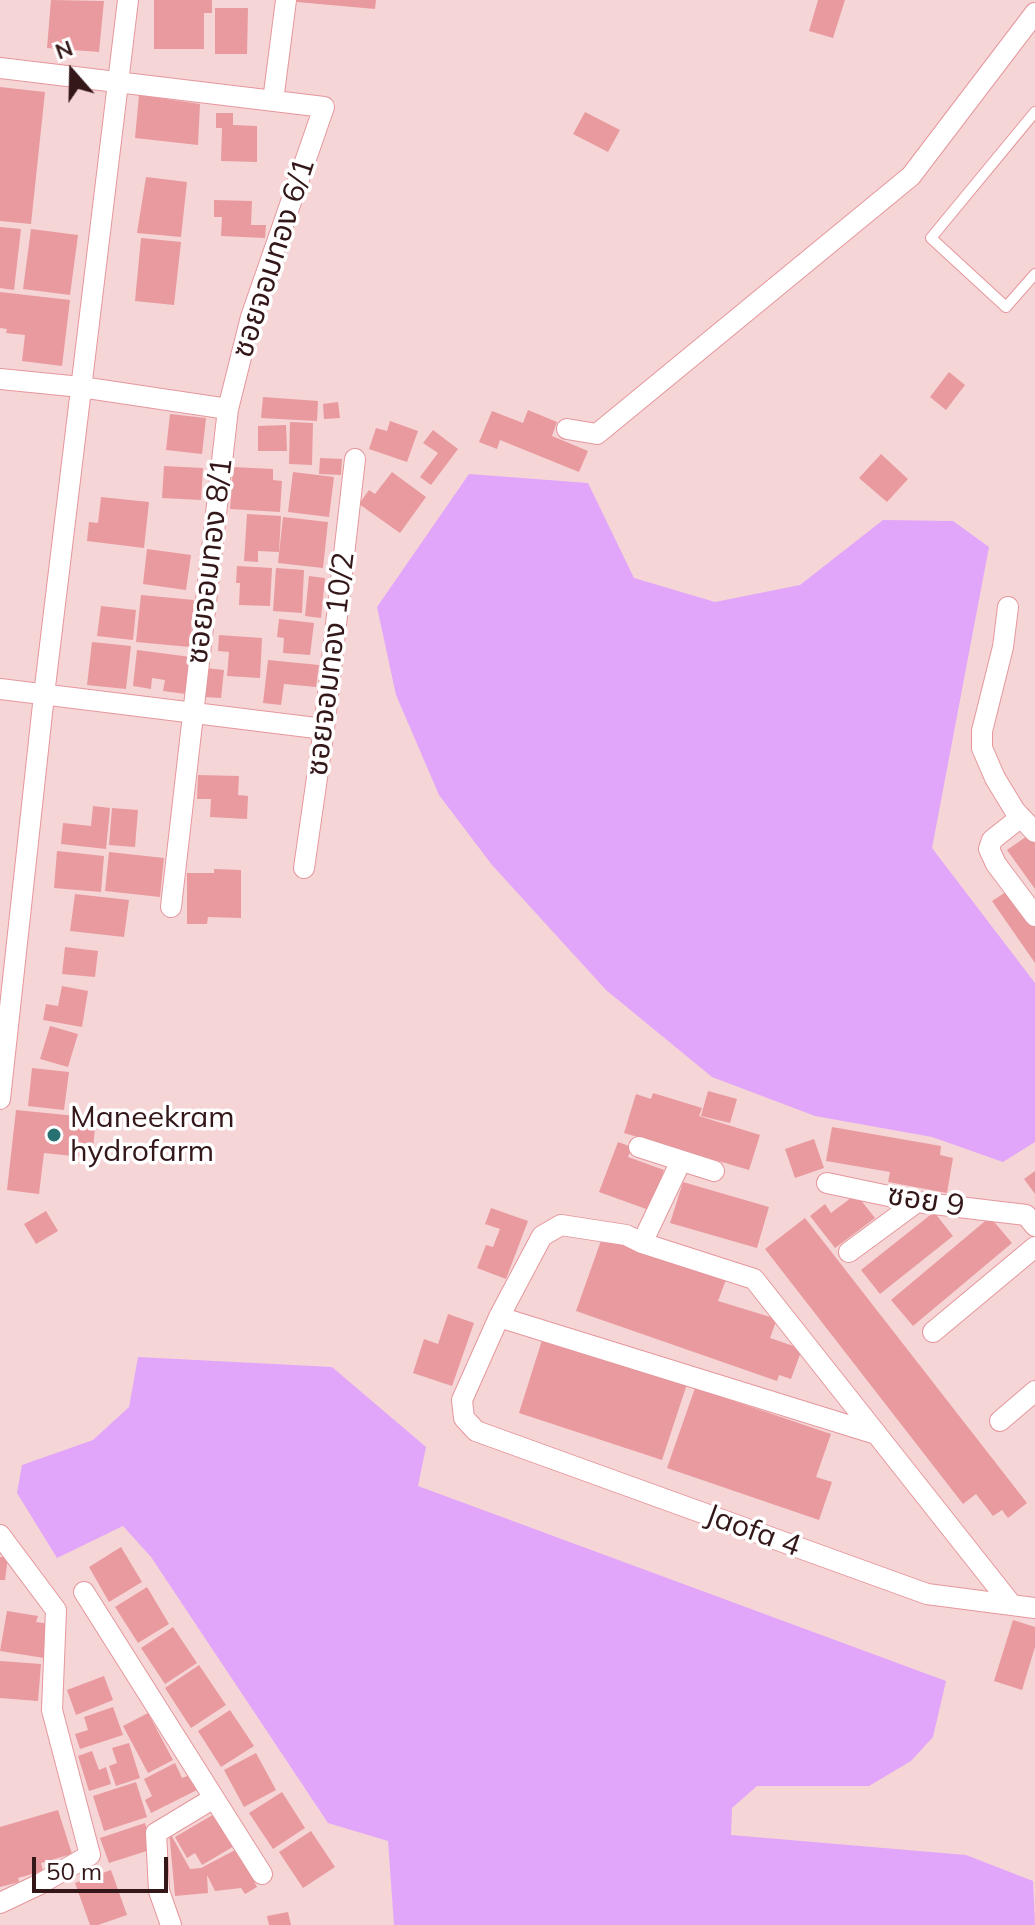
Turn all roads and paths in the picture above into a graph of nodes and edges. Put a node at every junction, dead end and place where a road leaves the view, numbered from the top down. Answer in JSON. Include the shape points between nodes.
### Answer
{"nodes":[{"id":1,"x":128,"y":0,"type":"edge"},
{"id":2,"x":286,"y":0,"type":"edge"},
{"id":3,"x":1035,"y":13,"type":"edge"},
{"id":4,"x":0,"y":68,"type":"edge"},
{"id":5,"x":118,"y":82,"type":"junction"},
{"id":6,"x":273,"y":101,"type":"junction"},
{"id":7,"x":1035,"y":112,"type":"edge"},
{"id":8,"x":1035,"y":274,"type":"edge"},
{"id":9,"x":0,"y":379,"type":"edge"},
{"id":10,"x":81,"y":387,"type":"junction"},
{"id":11,"x":228,"y":409,"type":"junction"},
{"id":12,"x":567,"y":429,"type":"dead end"},
{"id":13,"x":355,"y":459,"type":"dead end"},
{"id":14,"x":1008,"y":607,"type":"dead end"},
{"id":15,"x":0,"y":689,"type":"edge"},
{"id":16,"x":44,"y":695,"type":"junction"},
{"id":17,"x":192,"y":712,"type":"junction"},
{"id":18,"x":324,"y":729,"type":"junction"},
{"id":19,"x":1028,"y":825,"type":"edge"},
{"id":20,"x":304,"y":868,"type":"dead end"},
{"id":21,"x":171,"y":907,"type":"dead end"},
{"id":22,"x":1035,"y":916,"type":"edge"},
{"id":23,"x":0,"y":1099,"type":"edge"},
{"id":24,"x":639,"y":1147,"type":"dead end"},
{"id":25,"x":681,"y":1161,"type":"junction"},
{"id":26,"x":714,"y":1171,"type":"dead end"},
{"id":27,"x":827,"y":1183,"type":"dead end"},
{"id":28,"x":917,"y":1202,"type":"junction"},
{"id":29,"x":1030,"y":1220,"type":"edge"},
{"id":30,"x":642,"y":1243,"type":"junction"},
{"id":31,"x":1035,"y":1247,"type":"edge"},
{"id":32,"x":849,"y":1252,"type":"dead end"},
{"id":33,"x":499,"y":1317,"type":"junction"},
{"id":34,"x":933,"y":1332,"type":"dead end"},
{"id":35,"x":1035,"y":1391,"type":"edge"},
{"id":36,"x":1000,"y":1421,"type":"dead end"},
{"id":37,"x":876,"y":1434,"type":"junction"},
{"id":38,"x":0,"y":1535,"type":"edge"},
{"id":39,"x":84,"y":1592,"type":"dead end"},
{"id":40,"x":1011,"y":1604,"type":"junction"},
{"id":41,"x":1035,"y":1608,"type":"edge"},
{"id":42,"x":214,"y":1798,"type":"junction"},
{"id":43,"x":262,"y":1874,"type":"dead end"},
{"id":44,"x":0,"y":1903,"type":"edge"},
{"id":45,"x":171,"y":1925,"type":"edge"}],
"edges":[{"from":1,"to":5,"type":"street"},
{"from":2,"to":6,"type":"street"},
{"from":3,"to":12,"type":"street","via":[[911,176],[597,434]]},
{"from":4,"to":5,"type":"street"},
{"from":5,"to":6,"type":"street"},
{"from":5,"to":10,"type":"street"},
{"from":6,"to":11,"type":"street","name":"ซอยจอมทอง 6/1","via":[[324,107],[251,317]]},
{"from":7,"to":8,"type":"lane","via":[[931,238],[1006,307]]},
{"from":9,"to":10,"type":"street"},
{"from":10,"to":11,"type":"street"},
{"from":10,"to":16,"type":"street"},
{"from":11,"to":17,"type":"street","name":"ซอยจอมทอง 8/1"},
{"from":13,"to":18,"type":"street","name":"ซอยจอมทอง 10/2"},
{"from":14,"to":19,"type":"street","via":[[982,748],[995,778]]},
{"from":15,"to":16,"type":"street"},
{"from":16,"to":17,"type":"street"},
{"from":16,"to":23,"type":"street"},
{"from":17,"to":18,"type":"street"},
{"from":17,"to":21,"type":"street","name":"ซอยจอมทอง 8/1"},
{"from":18,"to":20,"type":"street","name":"ซอยจอมทอง 10/2"},
{"from":19,"to":22,"type":"street","via":[[992,840],[989,849]]},
{"from":24,"to":25,"type":"street"},
{"from":25,"to":26,"type":"street"},
{"from":25,"to":30,"type":"street"},
{"from":27,"to":28,"type":"street","name":"ซอย 9"},
{"from":28,"to":29,"type":"street","name":"ซอย 9"},
{"from":28,"to":32,"type":"street"},
{"from":30,"to":33,"type":"street","via":[[626,1235],[561,1225],[542,1236]]},
{"from":30,"to":37,"type":"street","via":[[754,1279]]},
{"from":31,"to":34,"type":"street"},
{"from":33,"to":37,"type":"street"},
{"from":33,"to":40,"type":"street","name":"Jaofa 4","via":[[462,1400],[464,1418],[476,1431],[927,1594]]},
{"from":35,"to":36,"type":"street"},
{"from":37,"to":40,"type":"street"},
{"from":38,"to":44,"type":"street","via":[[56,1610],[52,1710],[90,1855]]},
{"from":39,"to":42,"type":"street"},
{"from":40,"to":41,"type":"street","name":"Jaofa 4"},
{"from":42,"to":43,"type":"street"},
{"from":42,"to":45,"type":"street","via":[[156,1833],[159,1891]]}]}
